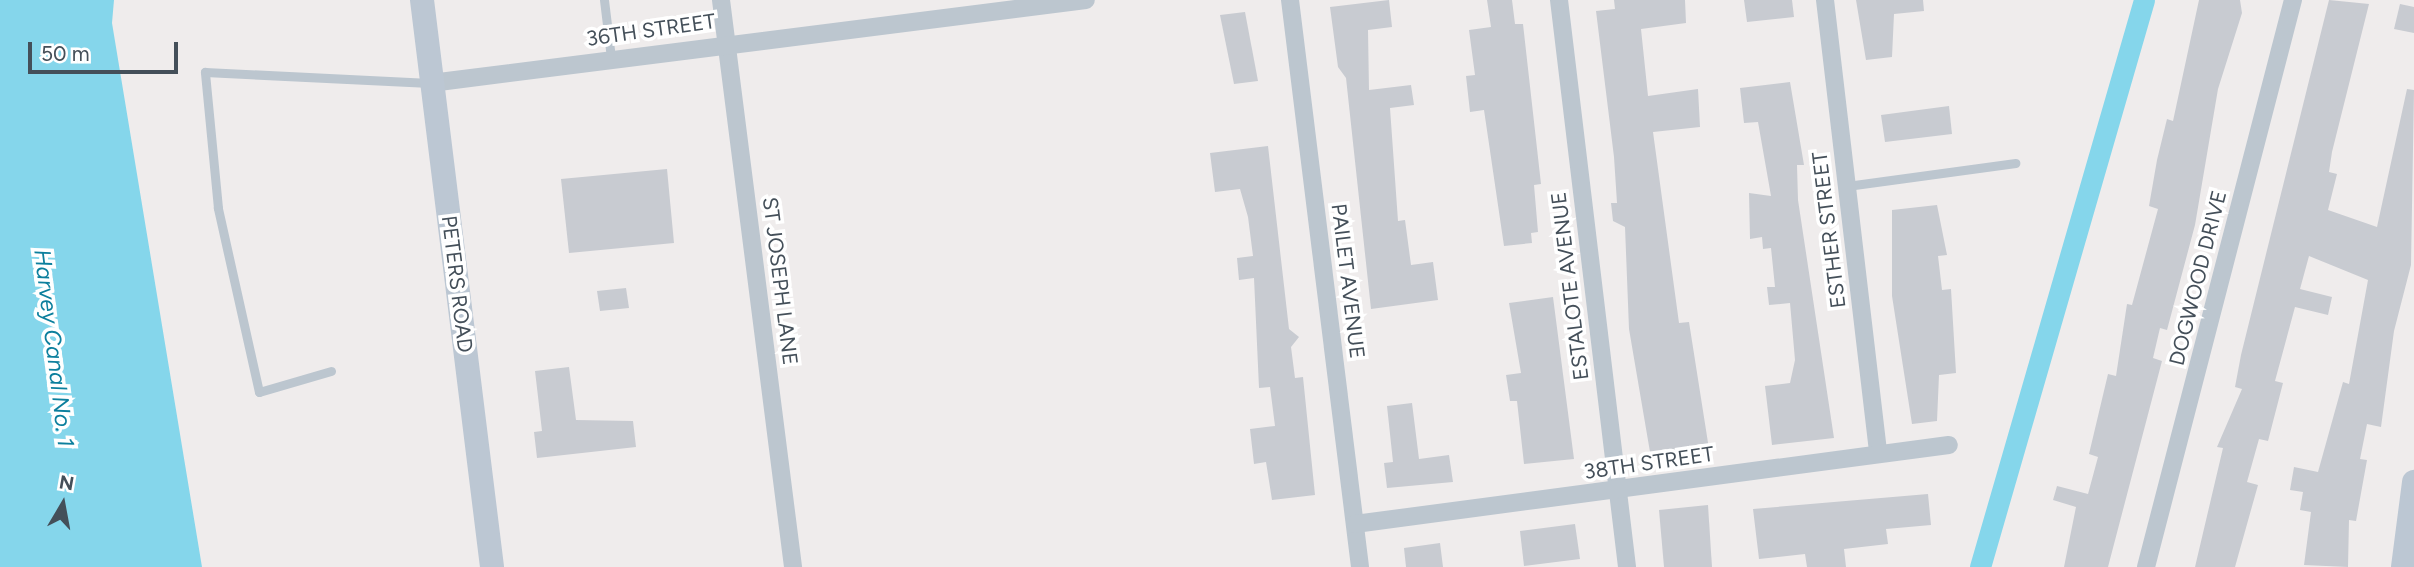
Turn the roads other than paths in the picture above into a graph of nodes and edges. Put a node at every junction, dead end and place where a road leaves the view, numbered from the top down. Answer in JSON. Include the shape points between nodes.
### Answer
{"nodes":[{"id":1,"x":422,"y":0,"type":"edge"},
{"id":2,"x":604,"y":0,"type":"edge"},
{"id":3,"x":721,"y":0,"type":"edge"},
{"id":4,"x":1086,"y":0,"type":"edge"},
{"id":5,"x":1290,"y":0,"type":"edge"},
{"id":6,"x":1559,"y":0,"type":"edge"},
{"id":7,"x":1825,"y":0,"type":"edge"},
{"id":8,"x":2293,"y":0,"type":"edge"},
{"id":9,"x":726,"y":43,"type":"junction"},
{"id":10,"x":611,"y":58,"type":"junction"},
{"id":11,"x":432,"y":83,"type":"junction"},
{"id":12,"x":2015,"y":163,"type":"dead end"},
{"id":13,"x":1847,"y":186,"type":"junction"},
{"id":14,"x":331,"y":371,"type":"dead end"},
{"id":15,"x":1949,"y":445,"type":"dead end"},
{"id":16,"x":1878,"y":454,"type":"junction"},
{"id":17,"x":2414,"y":482,"type":"edge"},
{"id":18,"x":1617,"y":491,"type":"junction"},
{"id":19,"x":1355,"y":524,"type":"junction"},
{"id":20,"x":492,"y":567,"type":"edge"},
{"id":21,"x":793,"y":567,"type":"edge"},
{"id":22,"x":1360,"y":567,"type":"edge"},
{"id":23,"x":1627,"y":567,"type":"edge"},
{"id":24,"x":2146,"y":567,"type":"edge"},
{"id":25,"x":2403,"y":567,"type":"edge"}],
"edges":[{"from":1,"to":11,"type":"main road","name":"PETERS ROAD"},
{"from":2,"to":10,"type":"lane"},
{"from":3,"to":9,"type":"street","name":"ST JOSEPH LANE"},
{"from":4,"to":9,"type":"street","name":"36TH STREET"},
{"from":5,"to":19,"type":"street","name":"PAILET AVENUE"},
{"from":6,"to":18,"type":"street","name":"ESTALOTE AVENUE"},
{"from":7,"to":13,"type":"street","name":"ESTHER STREET"},
{"from":8,"to":24,"type":"street","name":"DOGWOOD DRIVE"},
{"from":9,"to":10,"type":"street","name":"36TH STREET"},
{"from":9,"to":21,"type":"street","name":"ST JOSEPH LANE"},
{"from":10,"to":11,"type":"street","name":"36TH STREET"},
{"from":11,"to":14,"type":"lane","via":[[205,72],[218,208],[258,392]]},
{"from":11,"to":20,"type":"main road","name":"PETERS ROAD"},
{"from":12,"to":13,"type":"lane"},
{"from":13,"to":16,"type":"street","name":"ESTHER STREET"},
{"from":15,"to":16,"type":"street","name":"38TH STREET"},
{"from":16,"to":18,"type":"street","name":"38TH STREET"},
{"from":17,"to":25,"type":"main road"},
{"from":18,"to":19,"type":"street","name":"38TH STREET"},
{"from":18,"to":23,"type":"street","name":"ESTALOTE AVENUE"},
{"from":19,"to":22,"type":"street","name":"PAILET AVENUE"}]}
